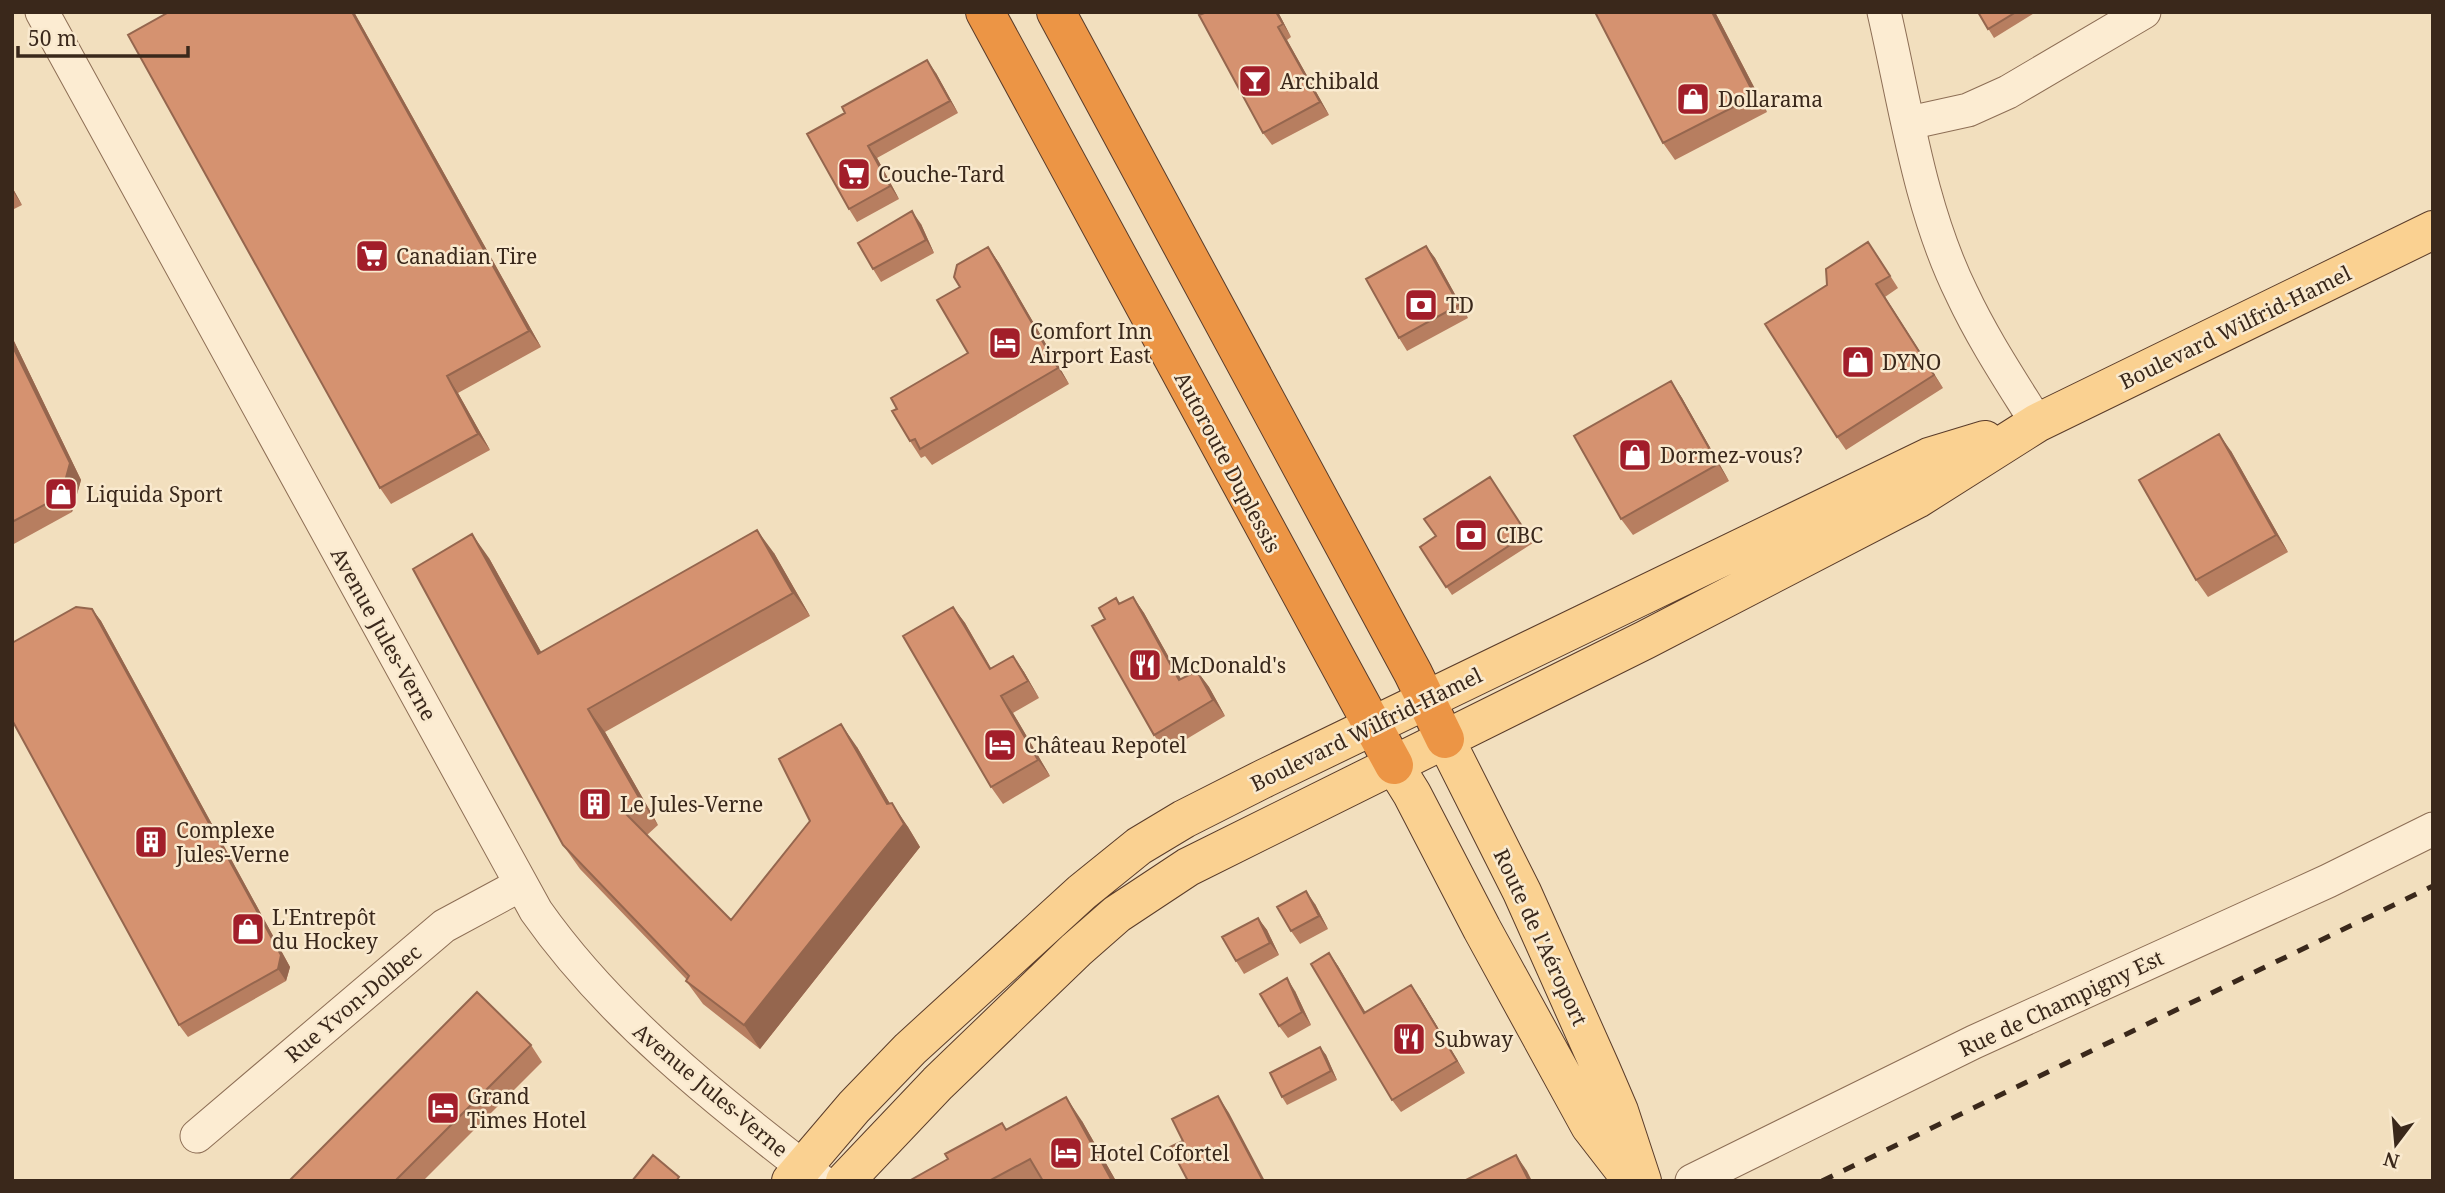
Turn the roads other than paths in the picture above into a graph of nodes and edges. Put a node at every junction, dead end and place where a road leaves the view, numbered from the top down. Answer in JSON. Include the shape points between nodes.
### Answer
{"nodes":[{"id":1,"x":42,"y":12,"type":"edge"},
{"id":2,"x":985,"y":12,"type":"edge"},
{"id":3,"x":1056,"y":12,"type":"edge"},
{"id":4,"x":1884,"y":12,"type":"edge"},
{"id":5,"x":2144,"y":12,"type":"edge"},
{"id":6,"x":1909,"y":123,"type":"junction"},
{"id":7,"x":2433,"y":230,"type":"edge"},
{"id":8,"x":2037,"y":423,"type":"junction"},
{"id":9,"x":1426,"y":700,"type":"junction"},
{"id":10,"x":1373,"y":725,"type":"junction"},
{"id":11,"x":1445,"y":740,"type":"junction"},
{"id":12,"x":1394,"y":765,"type":"junction"},
{"id":13,"x":2433,"y":829,"type":"edge"},
{"id":14,"x":520,"y":885,"type":"junction"},
{"id":15,"x":197,"y":1136,"type":"dead end"},
{"id":16,"x":805,"y":1176,"type":"edge"},
{"id":17,"x":845,"y":1181,"type":"edge"},
{"id":18,"x":1632,"y":1181,"type":"edge"},
{"id":19,"x":1642,"y":1181,"type":"edge"},
{"id":20,"x":1692,"y":1181,"type":"edge"}],
"edges":[{"from":1,"to":14,"type":"street","name":"Avenue Jules-Verne"},
{"from":2,"to":10,"type":"highway","name":"Autoroute Duplessis"},
{"from":3,"to":9,"type":"highway"},
{"from":4,"to":6,"type":"street"},
{"from":5,"to":6,"type":"street","via":[[2008,92],[1968,110]]},
{"from":6,"to":8,"type":"street","via":[[1924,190],[1961,293]]},
{"from":7,"to":8,"type":"main road","name":"Boulevard Wilfrid-Hamel"},
{"from":8,"to":9,"type":"main road","name":"Boulevard Wilfrid-Hamel","via":[[1929,457]]},
{"from":8,"to":11,"type":"main road","name":"Boulevard Wilfrid-Hamel","via":[[1917,499]]},
{"from":9,"to":10,"type":"main road","name":"Boulevard Wilfrid-Hamel"},
{"from":9,"to":11,"type":"highway","name":"Route de l'Aéroport"},
{"from":10,"to":12,"type":"highway","name":"Route de l'Aéroport"},
{"from":10,"to":16,"type":"main road","name":"Boulevard Wilfrid-Hamel","via":[[1139,846],[910,1049],[854,1107]]},
{"from":11,"to":12,"type":"main road","name":"Boulevard Wilfrid-Hamel"},
{"from":11,"to":19,"type":"main road","name":"Route de l'Aéroport","via":[[1522,892],[1619,1111]]},
{"from":12,"to":17,"type":"main road","name":"Boulevard Wilfrid-Hamel","via":[[1188,867],[1117,914],[937,1083]]},
{"from":12,"to":18,"type":"main road","name":"Route de l'Aéroport","via":[[1590,1126]]},
{"from":13,"to":20,"type":"street","name":"Rue de Champigny Est","via":[[1974,1042]]},
{"from":14,"to":15,"type":"street","name":"Rue Yvon-Dolbec","via":[[444,926]]},
{"from":14,"to":16,"type":"street","name":"Avenue Jules-Verne","via":[[560,944],[624,1017]]}]}
